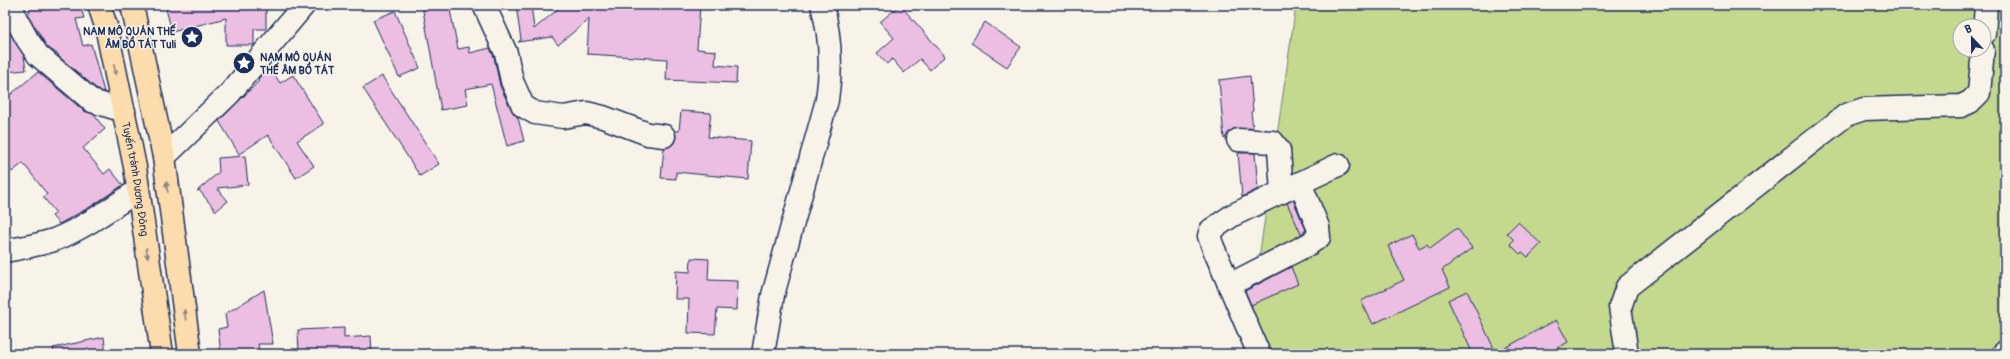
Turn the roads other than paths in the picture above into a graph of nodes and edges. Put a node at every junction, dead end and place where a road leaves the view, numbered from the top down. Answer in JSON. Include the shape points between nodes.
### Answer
{"nodes":[{"id":1,"x":12,"y":5,"type":"edge"},
{"id":2,"x":99,"y":5,"type":"edge"},
{"id":3,"x":132,"y":5,"type":"edge"},
{"id":4,"x":304,"y":5,"type":"edge"},
{"id":5,"x":484,"y":5,"type":"edge"},
{"id":6,"x":822,"y":5,"type":"edge"},
{"id":7,"x":1986,"y":5,"type":"edge"},
{"id":8,"x":1985,"y":18,"type":"edge"},
{"id":9,"x":1982,"y":58,"type":"edge"},
{"id":10,"x":124,"y":111,"type":"junction"},
{"id":11,"x":664,"y":136,"type":"dead end"},
{"id":12,"x":1238,"y":140,"type":"dead end"},
{"id":13,"x":164,"y":157,"type":"junction"},
{"id":14,"x":1338,"y":165,"type":"dead end"},
{"id":15,"x":135,"y":167,"type":"junction"},
{"id":16,"x":1291,"y":187,"type":"junction"},
{"id":17,"x":137,"y":192,"type":"junction"},
{"id":18,"x":5,"y":251,"type":"edge"},
{"id":19,"x":1229,"y":284,"type":"junction"},
{"id":20,"x":162,"y":354,"type":"edge"},
{"id":21,"x":190,"y":354,"type":"edge"},
{"id":22,"x":763,"y":354,"type":"edge"},
{"id":23,"x":1259,"y":354,"type":"edge"},
{"id":24,"x":1627,"y":354,"type":"edge"}],
"edges":[{"from":1,"to":10,"type":"street","via":[[26,39],[38,54],[92,101]]},
{"from":2,"to":10,"type":"main road","name":"Tuyến tránh Dương Đông","one_way":true},
{"from":3,"to":13,"type":"main road"},
{"from":4,"to":13,"type":"street","via":[[230,93]]},
{"from":5,"to":11,"type":"street","via":[[506,53],[512,82],[523,106],[536,113],[564,117],[586,113],[648,134]]},
{"from":6,"to":22,"type":"street","via":[[831,54],[827,100],[773,296]]},
{"from":7,"to":8,"type":"street"},
{"from":9,"to":24,"type":"street","via":[[1979,92],[1970,102],[1961,106],[1864,109],[1846,115],[1627,287],[1620,307]]},
{"from":10,"to":15,"type":"main road","name":"Tuyến tránh Dương Đông"},
{"from":12,"to":16,"type":"street","via":[[1273,142],[1279,150]]},
{"from":13,"to":15,"type":"main road"},
{"from":21,"to":13,"type":"main road","one_way":true},
{"from":14,"to":16,"type":"street"},
{"from":15,"to":17,"type":"main road","name":"Tuyến tránh Dương Đông"},
{"from":16,"to":19,"type":"street","via":[[1232,215],[1211,230],[1209,236]]},
{"from":16,"to":19,"type":"street","via":[[1318,227],[1319,237]]},
{"from":17,"to":18,"type":"street","via":[[74,231],[52,240]]},
{"from":17,"to":20,"type":"main road","name":"Tuyến tránh Dương Đông","one_way":true},
{"from":19,"to":23,"type":"street"}]}
